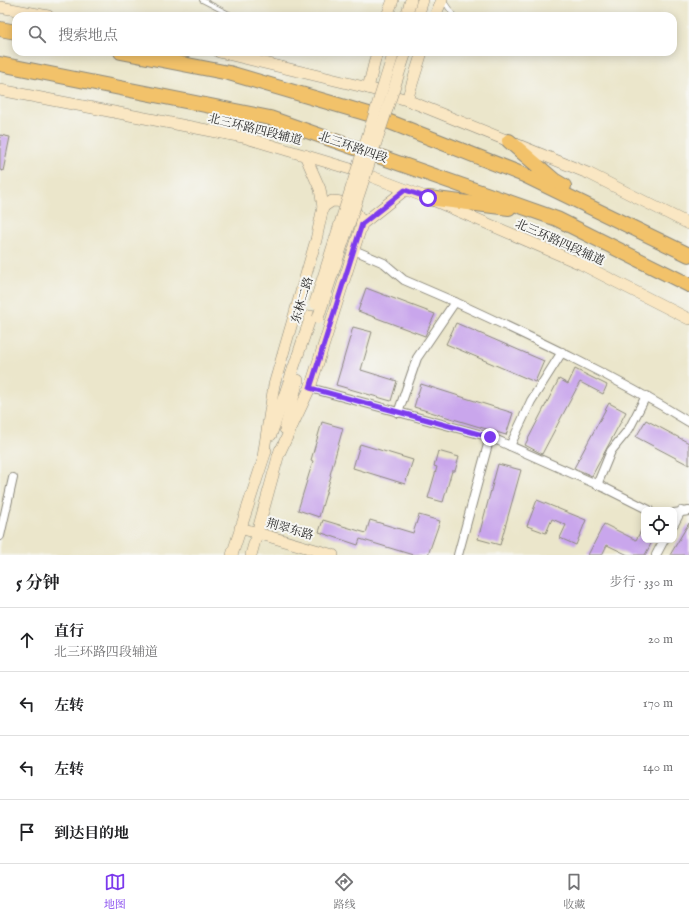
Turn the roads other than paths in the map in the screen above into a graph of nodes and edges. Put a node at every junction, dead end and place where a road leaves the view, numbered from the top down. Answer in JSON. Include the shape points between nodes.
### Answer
{"nodes":[{"id":1,"x":202,"y":0,"type":"edge"},
{"id":2,"x":393,"y":0,"type":"edge"},
{"id":3,"x":411,"y":0,"type":"edge"},
{"id":4,"x":424,"y":0,"type":"edge"},
{"id":5,"x":442,"y":0,"type":"edge"},
{"id":6,"x":0,"y":7,"type":"edge"},
{"id":7,"x":27,"y":12,"type":"edge"},
{"id":8,"x":225,"y":12,"type":"edge"},
{"id":9,"x":388,"y":12,"type":"edge"},
{"id":10,"x":407,"y":12,"type":"edge"},
{"id":11,"x":420,"y":12,"type":"edge"},
{"id":12,"x":437,"y":12,"type":"edge"},
{"id":13,"x":451,"y":12,"type":"edge"},
{"id":14,"x":0,"y":29,"type":"edge"},
{"id":15,"x":12,"y":31,"type":"edge"},
{"id":16,"x":142,"y":56,"type":"edge"},
{"id":17,"x":376,"y":56,"type":"edge"},
{"id":18,"x":393,"y":56,"type":"edge"},
{"id":19,"x":405,"y":56,"type":"edge"},
{"id":20,"x":421,"y":56,"type":"edge"},
{"id":21,"x":257,"y":57,"type":"edge"},
{"id":22,"x":0,"y":64,"type":"edge"},
{"id":23,"x":368,"y":88,"type":"junction"},
{"id":24,"x":0,"y":90,"type":"edge"},
{"id":25,"x":407,"y":100,"type":"junction"},
{"id":26,"x":509,"y":141,"type":"junction"},
{"id":27,"x":305,"y":155,"type":"junction"},
{"id":28,"x":405,"y":190,"type":"junction"},
{"id":29,"x":428,"y":198,"type":"junction"},
{"id":30,"x":323,"y":207,"type":"junction"},
{"id":31,"x":534,"y":211,"type":"junction"},
{"id":32,"x":613,"y":216,"type":"junction"},
{"id":33,"x":362,"y":224,"type":"junction"},
{"id":34,"x":689,"y":224,"type":"edge"},
{"id":35,"x":354,"y":250,"type":"junction"},
{"id":36,"x":689,"y":254,"type":"edge"},
{"id":37,"x":689,"y":285,"type":"edge"},
{"id":38,"x":456,"y":302,"type":"junction"},
{"id":39,"x":314,"y":317,"type":"junction"},
{"id":40,"x":689,"y":319,"type":"edge"},
{"id":41,"x":562,"y":352,"type":"junction"},
{"id":42,"x":310,"y":388,"type":"junction"},
{"id":43,"x":646,"y":396,"type":"junction"},
{"id":44,"x":398,"y":412,"type":"junction"},
{"id":45,"x":689,"y":422,"type":"edge"},
{"id":46,"x":490,"y":437,"type":"junction"},
{"id":47,"x":510,"y":446,"type":"junction"},
{"id":48,"x":278,"y":456,"type":"junction"},
{"id":49,"x":263,"y":457,"type":"junction"},
{"id":50,"x":12,"y":478,"type":"dead end"},
{"id":51,"x":597,"y":485,"type":"junction"},
{"id":52,"x":644,"y":507,"type":"edge"},
{"id":53,"x":240,"y":528,"type":"junction"},
{"id":54,"x":257,"y":533,"type":"junction"},
{"id":55,"x":0,"y":536,"type":"edge"},
{"id":56,"x":662,"y":543,"type":"edge"},
{"id":57,"x":232,"y":555,"type":"edge"},
{"id":58,"x":251,"y":555,"type":"edge"},
{"id":59,"x":333,"y":555,"type":"edge"},
{"id":60,"x":458,"y":555,"type":"edge"},
{"id":61,"x":656,"y":555,"type":"edge"}],
"edges":[{"from":1,"to":8,"type":"lane"},
{"from":2,"to":9,"type":"main road"},
{"from":3,"to":10,"type":"main road"},
{"from":4,"to":11,"type":"main road"},
{"from":5,"to":12,"type":"main road"},
{"from":5,"to":13,"type":"lane"},
{"from":6,"to":7,"type":"main road"},
{"from":14,"to":15,"type":"highway"},
{"from":16,"to":32,"type":"highway","via":[[229,73],[372,115],[524,174]]},
{"from":17,"to":23,"type":"main road"},
{"from":18,"to":39,"type":"main road","name":"东林二路","bridge":true},
{"from":19,"to":39,"type":"main road","name":"东林二路","bridge":true},
{"from":20,"to":25,"type":"main road"},
{"from":21,"to":23,"type":"main road"},
{"from":22,"to":31,"type":"highway","name":"北三环路四段","via":[[270,118]]},
{"from":23,"to":25,"type":"main road"},
{"from":24,"to":27,"type":"main road","name":"北三环路四段辅道","via":[[243,137]]},
{"from":25,"to":26,"type":"main road"},
{"from":26,"to":32,"type":"highway","via":[[554,180]]},
{"from":26,"to":34,"type":"main road","via":[[590,174]]},
{"from":27,"to":28,"type":"main road","name":"北三环路四段辅道","via":[[357,171]]},
{"from":27,"to":30,"type":"main road","via":[[320,190]]},
{"from":28,"to":29,"type":"main road","name":"北三环路四段辅道"},
{"from":28,"to":33,"type":"main road"},
{"from":29,"to":31,"type":"highway"},
{"from":29,"to":40,"type":"main road","name":"北三环路四段辅道","via":[[581,264]]},
{"from":30,"to":33,"type":"main road","via":[[332,201],[349,205],[356,209]]},
{"from":30,"to":49,"type":"main road","via":[[316,240],[274,385]]},
{"from":31,"to":37,"type":"highway","name":"北三环路四段","via":[[557,219]]},
{"from":32,"to":36,"type":"highway"},
{"from":33,"to":35,"type":"main road"},
{"from":35,"to":38,"type":"street","via":[[384,263],[404,280]]},
{"from":35,"to":42,"type":"main road"},
{"from":38,"to":41,"type":"street"},
{"from":38,"to":44,"type":"street","via":[[417,358]]},
{"from":39,"to":48,"type":"main road","name":"东林二路"},
{"from":39,"to":49,"type":"main road","name":"东林二路"},
{"from":41,"to":43,"type":"street"},
{"from":41,"to":47,"type":"street","via":[[531,401]]},
{"from":42,"to":44,"type":"street"},
{"from":42,"to":48,"type":"main road"},
{"from":43,"to":45,"type":"street"},
{"from":43,"to":51,"type":"street","via":[[629,429],[611,451]]},
{"from":44,"to":46,"type":"street"},
{"from":46,"to":47,"type":"street"},
{"from":46,"to":60,"type":"street"},
{"from":47,"to":51,"type":"street"},
{"from":48,"to":54,"type":"main road","name":"东林二路"},
{"from":49,"to":53,"type":"main road","name":"东林二路"},
{"from":50,"to":55,"type":"street"},
{"from":51,"to":52,"type":"street"},
{"from":53,"to":54,"type":"main road","name":"荆翠东路"},
{"from":53,"to":57,"type":"main road","name":"东林二路"},
{"from":54,"to":58,"type":"main road","name":"东林二路"},
{"from":54,"to":59,"type":"main road","name":"荆翠东路"},
{"from":56,"to":61,"type":"street"}]}
